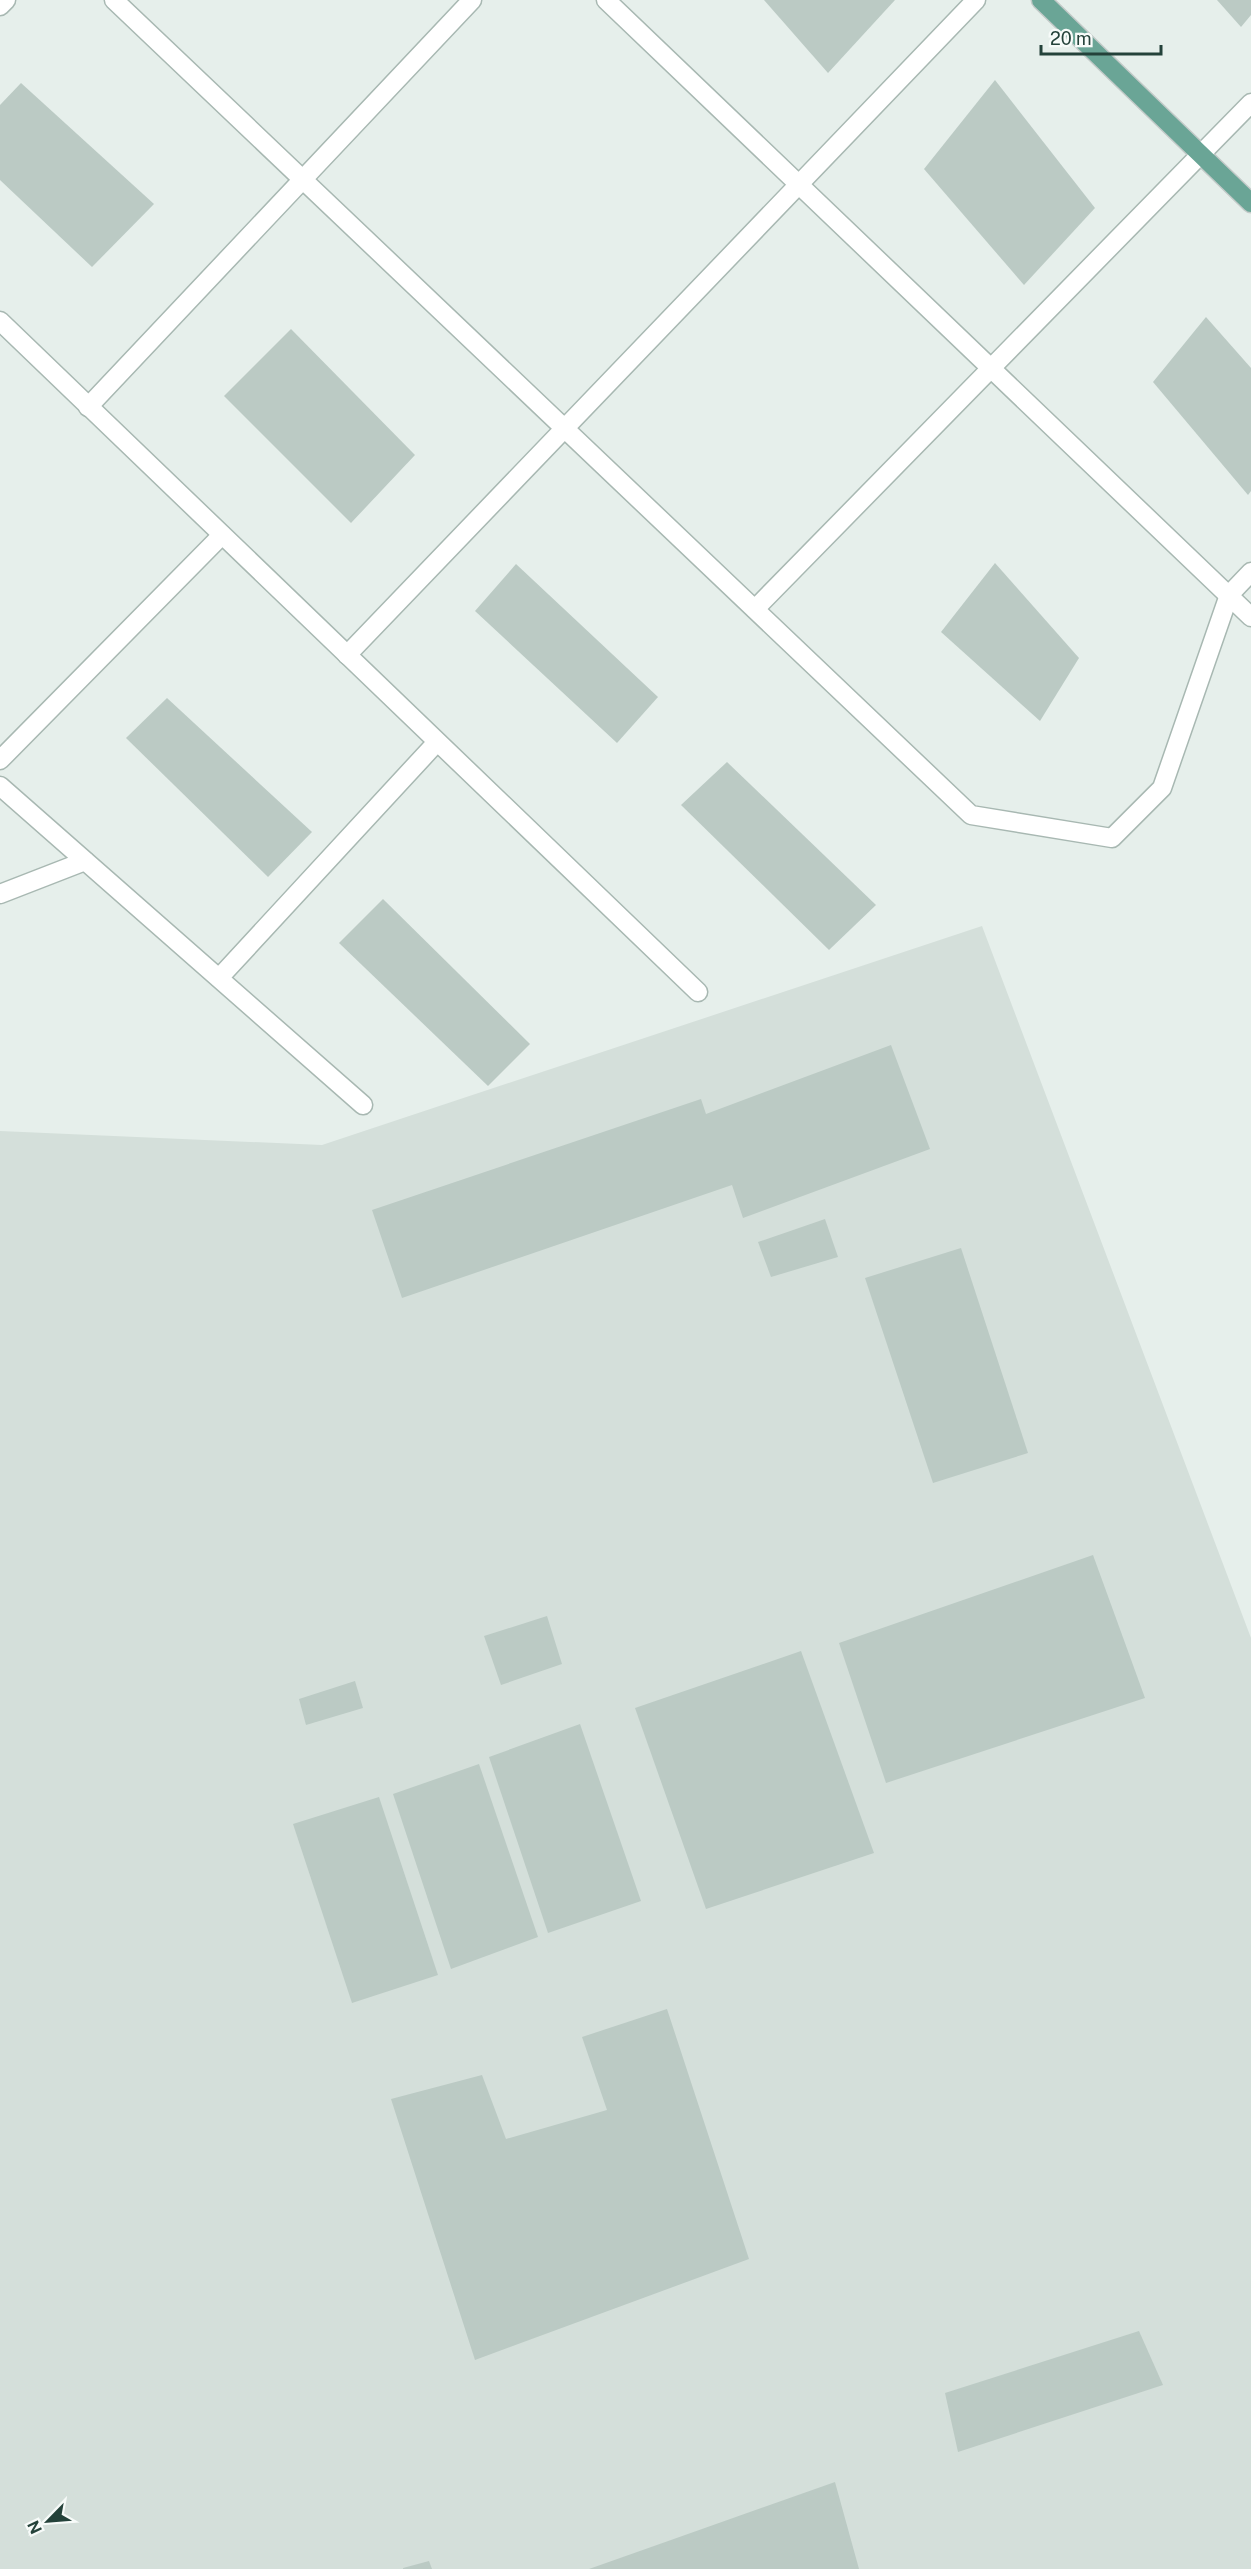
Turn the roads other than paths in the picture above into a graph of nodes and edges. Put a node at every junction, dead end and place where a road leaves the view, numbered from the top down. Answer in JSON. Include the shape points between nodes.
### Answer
{"nodes":[{"id":1,"x":6,"y":0,"type":"edge"},
{"id":2,"x":114,"y":0,"type":"edge"},
{"id":3,"x":472,"y":0,"type":"edge"},
{"id":4,"x":606,"y":0,"type":"edge"},
{"id":5,"x":976,"y":0,"type":"edge"},
{"id":6,"x":1041,"y":0,"type":"edge"},
{"id":7,"x":0,"y":6,"type":"edge"},
{"id":8,"x":1251,"y":103,"type":"edge"},
{"id":9,"x":1200,"y":154,"type":"junction"},
{"id":10,"x":303,"y":179,"type":"junction"},
{"id":11,"x":799,"y":184,"type":"junction"},
{"id":12,"x":1251,"y":203,"type":"edge"},
{"id":13,"x":0,"y":321,"type":"edge"},
{"id":14,"x":990,"y":369,"type":"junction"},
{"id":15,"x":88,"y":407,"type":"junction"},
{"id":16,"x":564,"y":429,"type":"junction"},
{"id":17,"x":222,"y":535,"type":"junction"},
{"id":18,"x":1251,"y":572,"type":"edge"},
{"id":19,"x":1229,"y":595,"type":"junction"},
{"id":20,"x":755,"y":609,"type":"junction"},
{"id":21,"x":1251,"y":617,"type":"edge"},
{"id":22,"x":347,"y":655,"type":"junction"},
{"id":23,"x":437,"y":742,"type":"junction"},
{"id":24,"x":0,"y":760,"type":"edge"},
{"id":25,"x":0,"y":786,"type":"edge"},
{"id":26,"x":85,"y":861,"type":"junction"},
{"id":27,"x":0,"y":894,"type":"edge"},
{"id":28,"x":219,"y":978,"type":"junction"},
{"id":29,"x":698,"y":992,"type":"dead end"},
{"id":30,"x":363,"y":1105,"type":"dead end"}],
"edges":[{"from":1,"to":7,"type":"street"},
{"from":2,"to":10,"type":"street"},
{"from":3,"to":10,"type":"street"},
{"from":4,"to":11,"type":"street"},
{"from":5,"to":11,"type":"street"},
{"from":6,"to":9,"type":"main road"},
{"from":8,"to":9,"type":"street"},
{"from":9,"to":12,"type":"main road"},
{"from":9,"to":14,"type":"street"},
{"from":10,"to":15,"type":"street"},
{"from":10,"to":16,"type":"street"},
{"from":11,"to":14,"type":"street"},
{"from":11,"to":16,"type":"street"},
{"from":13,"to":15,"type":"street"},
{"from":14,"to":19,"type":"street"},
{"from":14,"to":20,"type":"street"},
{"from":15,"to":17,"type":"street"},
{"from":16,"to":20,"type":"street"},
{"from":16,"to":22,"type":"street"},
{"from":17,"to":22,"type":"street"},
{"from":17,"to":24,"type":"street"},
{"from":18,"to":19,"type":"street"},
{"from":19,"to":20,"type":"street","via":[[1162,788],[1112,838],[971,815]]},
{"from":19,"to":21,"type":"street"},
{"from":22,"to":23,"type":"street"},
{"from":23,"to":28,"type":"street"},
{"from":23,"to":29,"type":"street"},
{"from":25,"to":26,"type":"street"},
{"from":26,"to":27,"type":"street"},
{"from":26,"to":28,"type":"street"},
{"from":28,"to":30,"type":"street"}]}
